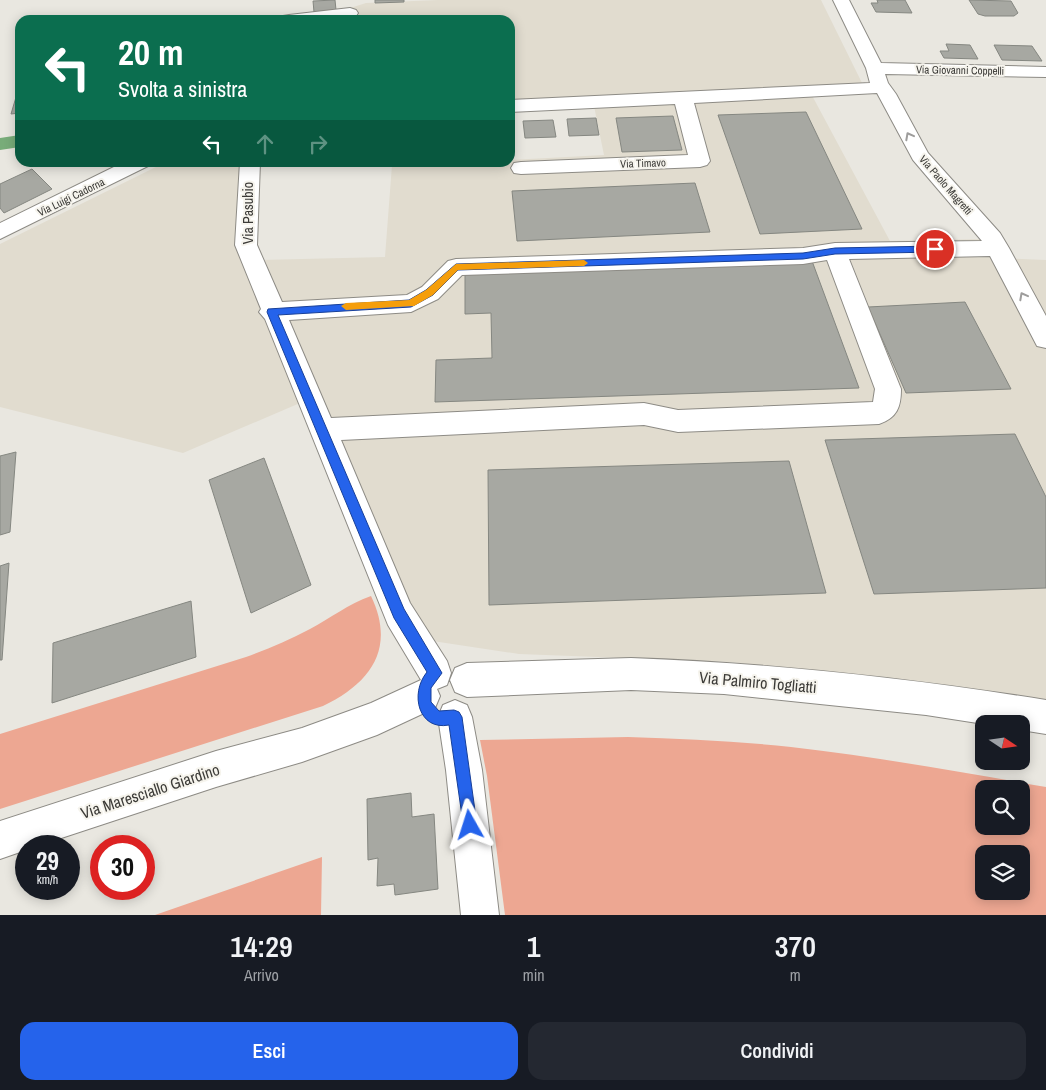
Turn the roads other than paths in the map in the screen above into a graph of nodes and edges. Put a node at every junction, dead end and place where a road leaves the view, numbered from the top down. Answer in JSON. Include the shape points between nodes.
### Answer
{"nodes":[{"id":1,"x":841,"y":0,"type":"edge"},
{"id":2,"x":351,"y":11,"type":"edge"},
{"id":3,"x":323,"y":15,"type":"edge"},
{"id":4,"x":1046,"y":72,"type":"edge"},
{"id":5,"x":877,"y":76,"type":"junction"},
{"id":6,"x":683,"y":98,"type":"junction"},
{"id":7,"x":515,"y":106,"type":"edge"},
{"id":8,"x":132,"y":167,"type":"edge"},
{"id":9,"x":250,"y":167,"type":"edge"},
{"id":10,"x":521,"y":168,"type":"dead end"},
{"id":11,"x":0,"y":232,"type":"edge"},
{"id":12,"x":998,"y":248,"type":"junction"},
{"id":13,"x":835,"y":251,"type":"junction"},
{"id":14,"x":272,"y":312,"type":"junction"},
{"id":15,"x":1046,"y":339,"type":"edge"},
{"id":16,"x":322,"y":430,"type":"junction"},
{"id":17,"x":446,"y":695,"type":"junction"},
{"id":18,"x":1046,"y":717,"type":"edge"},
{"id":19,"x":975,"y":723,"type":"edge"},
{"id":20,"x":1030,"y":732,"type":"edge"},
{"id":21,"x":1046,"y":735,"type":"edge"},
{"id":22,"x":302,"y":744,"type":"junction"},
{"id":23,"x":67,"y":835,"type":"edge"},
{"id":24,"x":0,"y":840,"type":"edge"},
{"id":25,"x":15,"y":853,"type":"edge"},
{"id":26,"x":0,"y":858,"type":"edge"},
{"id":27,"x":480,"y":915,"type":"edge"}],
"edges":[{"from":1,"to":5,"type":"street","name":"Via Paolo Magretti"},
{"from":2,"to":3,"type":"street"},
{"from":4,"to":5,"type":"street","name":"Via Giovanni Coppelli"},
{"from":5,"to":6,"type":"street","via":[[876,88],[869,90]]},
{"from":12,"to":5,"type":"street","name":"Via Paolo Magretti","one_way":true,"via":[[920,156]]},
{"from":6,"to":7,"type":"street"},
{"from":6,"to":10,"type":"street","name":"Via Timavo","via":[[700,161]]},
{"from":8,"to":11,"type":"street","name":"Via Luigi Cadorna"},
{"from":9,"to":14,"type":"street","name":"Via Pasubio","via":[[246,246]]},
{"from":12,"to":13,"type":"street"},
{"from":15,"to":12,"type":"street","name":"Via Paolo Magretti","one_way":true},
{"from":13,"to":14,"type":"street","via":[[803,256],[456,267],[430,293],[411,303]]},
{"from":13,"to":16,"type":"street","via":[[888,389],[888,405],[879,413],[678,421],[644,414]]},
{"from":14,"to":16,"type":"street","name":"Via Pasubio"},
{"from":16,"to":17,"type":"street","name":"Via Pasubio","via":[[399,614]]},
{"from":17,"to":18,"type":"street","name":"Via Palmiro Togliatti","via":[[631,674],[724,678],[926,698]]},
{"from":17,"to":19,"type":"street","name":"Via Palmiro Togliatti","via":[[632,692],[725,696]]},
{"from":17,"to":22,"type":"street","name":"Via Maresciallo Giardino"},
{"from":17,"to":27,"type":"street","name":"Via Pasubio","via":[[464,770]]},
{"from":20,"to":21,"type":"street"},
{"from":22,"to":23,"type":"street","name":"Via Maresciallo Giardino","via":[[217,785]]},
{"from":22,"to":24,"type":"street","name":"Via Maresciallo Giardino"},
{"from":25,"to":26,"type":"street"}]}
